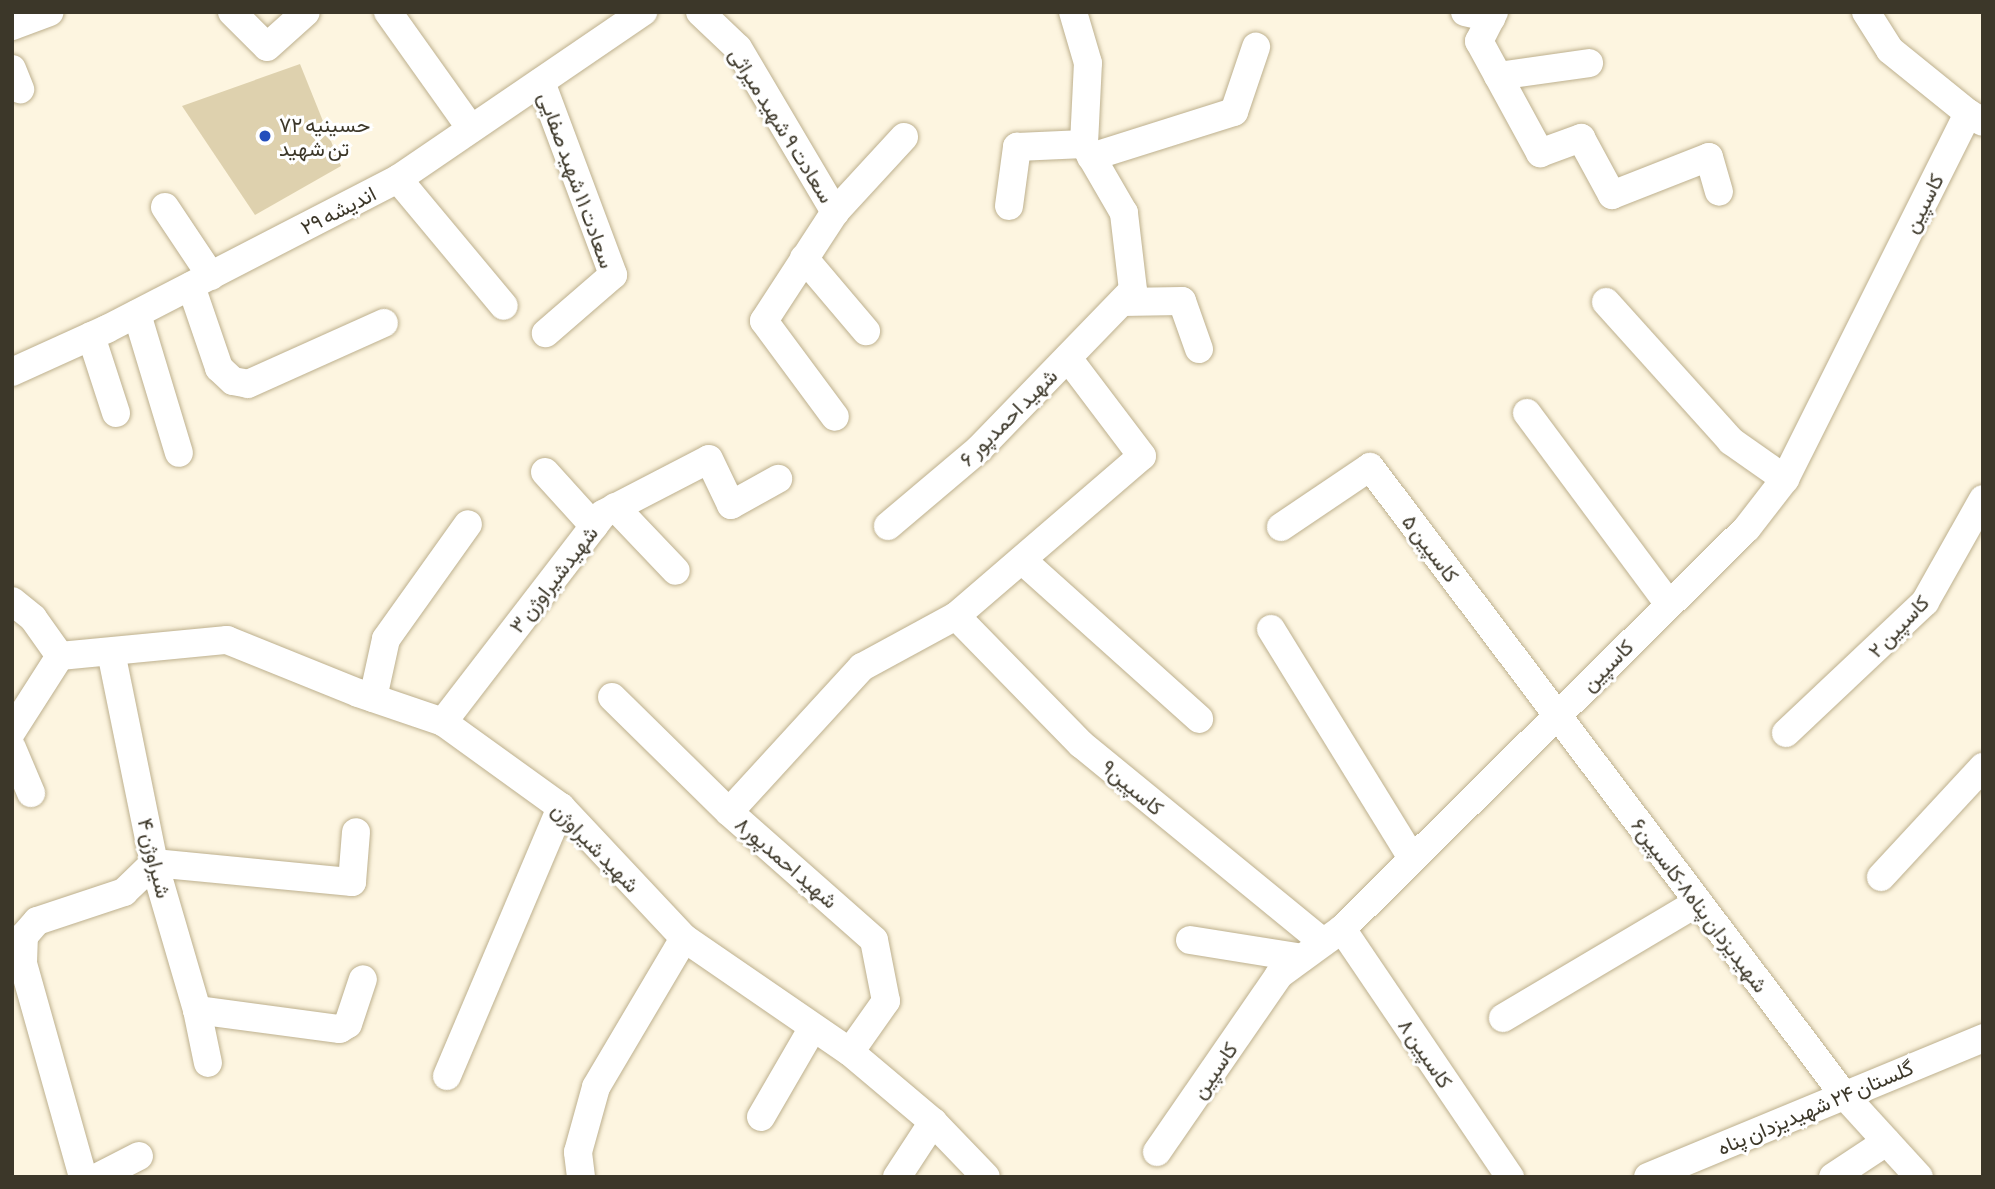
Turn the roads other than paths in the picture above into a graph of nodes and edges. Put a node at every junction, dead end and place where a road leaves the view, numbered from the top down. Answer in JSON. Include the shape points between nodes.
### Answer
{"nodes":[{"id":1,"x":50,"y":12,"type":"edge"},
{"id":2,"x":232,"y":12,"type":"edge"},
{"id":3,"x":306,"y":12,"type":"edge"},
{"id":4,"x":388,"y":12,"type":"edge"},
{"id":5,"x":643,"y":12,"type":"edge"},
{"id":6,"x":700,"y":12,"type":"edge"},
{"id":7,"x":1073,"y":12,"type":"edge"},
{"id":8,"x":1866,"y":12,"type":"edge"},
{"id":9,"x":1483,"y":14,"type":"edge"},
{"id":10,"x":12,"y":26,"type":"edge"},
{"id":11,"x":1256,"y":47,"type":"dead end"},
{"id":12,"x":1589,"y":63,"type":"dead end"},
{"id":13,"x":1499,"y":76,"type":"junction"},
{"id":14,"x":541,"y":82,"type":"junction"},
{"id":15,"x":1975,"y":117,"type":"edge"},
{"id":16,"x":471,"y":129,"type":"junction"},
{"id":17,"x":904,"y":137,"type":"dead end"},
{"id":18,"x":1088,"y":151,"type":"junction"},
{"id":19,"x":398,"y":179,"type":"junction"},
{"id":20,"x":1719,"y":192,"type":"dead end"},
{"id":21,"x":1009,"y":206,"type":"dead end"},
{"id":22,"x":165,"y":207,"type":"dead end"},
{"id":23,"x":835,"y":212,"type":"junction"},
{"id":24,"x":804,"y":258,"type":"junction"},
{"id":25,"x":201,"y":281,"type":"junction"},
{"id":26,"x":1122,"y":302,"type":"junction"},
{"id":27,"x":1606,"y":302,"type":"dead end"},
{"id":28,"x":504,"y":306,"type":"dead end"},
{"id":29,"x":137,"y":314,"type":"junction"},
{"id":30,"x":384,"y":323,"type":"dead end"},
{"id":31,"x":866,"y":331,"type":"dead end"},
{"id":32,"x":546,"y":333,"type":"dead end"},
{"id":33,"x":91,"y":336,"type":"junction"},
{"id":34,"x":1199,"y":349,"type":"dead end"},
{"id":35,"x":1068,"y":358,"type":"junction"},
{"id":36,"x":12,"y":372,"type":"edge"},
{"id":37,"x":116,"y":413,"type":"dead end"},
{"id":38,"x":1527,"y":413,"type":"dead end"},
{"id":39,"x":835,"y":417,"type":"dead end"},
{"id":40,"x":179,"y":453,"type":"dead end"},
{"id":41,"x":545,"y":472,"type":"dead end"},
{"id":42,"x":778,"y":479,"type":"dead end"},
{"id":43,"x":1785,"y":479,"type":"junction"},
{"id":44,"x":1983,"y":499,"type":"edge"},
{"id":45,"x":615,"y":508,"type":"junction"},
{"id":46,"x":468,"y":524,"type":"dead end"},
{"id":47,"x":594,"y":526,"type":"junction"},
{"id":48,"x":888,"y":526,"type":"dead end"},
{"id":49,"x":1281,"y":527,"type":"dead end"},
{"id":50,"x":1022,"y":559,"type":"junction"},
{"id":51,"x":676,"y":571,"type":"dead end"},
{"id":52,"x":12,"y":601,"type":"edge"},
{"id":53,"x":1668,"y":604,"type":"junction"},
{"id":54,"x":956,"y":617,"type":"junction"},
{"id":55,"x":1271,"y":629,"type":"dead end"},
{"id":56,"x":111,"y":652,"type":"junction"},
{"id":57,"x":60,"y":656,"type":"junction"},
{"id":58,"x":611,"y":697,"type":"dead end"},
{"id":59,"x":373,"y":698,"type":"junction"},
{"id":60,"x":1557,"y":714,"type":"junction"},
{"id":61,"x":1199,"y":719,"type":"dead end"},
{"id":62,"x":443,"y":722,"type":"junction"},
{"id":63,"x":12,"y":731,"type":"edge"},
{"id":64,"x":1786,"y":733,"type":"dead end"},
{"id":65,"x":12,"y":748,"type":"edge"},
{"id":66,"x":1983,"y":767,"type":"edge"},
{"id":67,"x":32,"y":793,"type":"dead end"},
{"id":68,"x":561,"y":807,"type":"junction"},
{"id":69,"x":730,"y":812,"type":"junction"},
{"id":70,"x":356,"y":832,"type":"dead end"},
{"id":71,"x":1412,"y":859,"type":"junction"},
{"id":72,"x":155,"y":863,"type":"junction"},
{"id":73,"x":1881,"y":877,"type":"dead end"},
{"id":74,"x":1698,"y":902,"type":"junction"},
{"id":75,"x":684,"y":938,"type":"junction"},
{"id":76,"x":1190,"y":940,"type":"dead end"},
{"id":77,"x":1322,"y":943,"type":"junction"},
{"id":78,"x":363,"y":979,"type":"dead end"},
{"id":79,"x":197,"y":1010,"type":"junction"},
{"id":80,"x":1503,"y":1018,"type":"dead end"},
{"id":81,"x":811,"y":1029,"type":"junction"},
{"id":82,"x":1983,"y":1038,"type":"edge"},
{"id":83,"x":850,"y":1052,"type":"junction"},
{"id":84,"x":208,"y":1063,"type":"dead end"},
{"id":85,"x":447,"y":1076,"type":"dead end"},
{"id":86,"x":1844,"y":1095,"type":"junction"},
{"id":87,"x":761,"y":1118,"type":"dead end"},
{"id":88,"x":933,"y":1122,"type":"junction"},
{"id":89,"x":1886,"y":1142,"type":"junction"},
{"id":90,"x":1157,"y":1152,"type":"dead end"},
{"id":91,"x":139,"y":1156,"type":"dead end"},
{"id":92,"x":83,"y":1177,"type":"edge"},
{"id":93,"x":98,"y":1177,"type":"edge"},
{"id":94,"x":581,"y":1177,"type":"edge"},
{"id":95,"x":897,"y":1177,"type":"edge"},
{"id":96,"x":986,"y":1177,"type":"edge"},
{"id":97,"x":1510,"y":1177,"type":"edge"},
{"id":98,"x":1648,"y":1177,"type":"edge"},
{"id":99,"x":1833,"y":1177,"type":"edge"},
{"id":100,"x":1919,"y":1177,"type":"edge"}],
"edges":[{"from":1,"to":10,"type":"street"},
{"from":2,"to":3,"type":"street","via":[[268,47]]},
{"from":4,"to":16,"type":"street"},
{"from":5,"to":14,"type":"street","name":"اندیشه ۲۹"},
{"from":6,"to":23,"type":"street","name":"سعادت ۹ شهید میراثی","via":[[738,48]]},
{"from":7,"to":18,"type":"street","via":[[1088,63]]},
{"from":8,"to":15,"type":"street","via":[[1889,50]]},
{"from":9,"to":13,"type":"street","via":[[1479,41]]},
{"from":11,"to":18,"type":"street","via":[[1234,112]]},
{"from":12,"to":13,"type":"street"},
{"from":13,"to":20,"type":"street","via":[[1540,153],[1581,138],[1612,195],[1709,157]]},
{"from":14,"to":16,"type":"street","name":"اندیشه ۲۹"},
{"from":14,"to":32,"type":"street","name":"سعادت ۱۱ شهید صفایی","via":[[613,275]]},
{"from":15,"to":43,"type":"street","name":"کاسپین"},
{"from":16,"to":19,"type":"street","name":"اندیشه ۲۹"},
{"from":17,"to":23,"type":"street"},
{"from":18,"to":21,"type":"street","via":[[1017,147]]},
{"from":18,"to":26,"type":"street","via":[[1124,213],[1133,290]]},
{"from":19,"to":25,"type":"street","name":"اندیشه ۲۹"},
{"from":19,"to":28,"type":"street"},
{"from":22,"to":25,"type":"street"},
{"from":23,"to":24,"type":"street","name":"سعادت ۹ شهید میراثی"},
{"from":24,"to":31,"type":"street"},
{"from":24,"to":39,"type":"street","name":"سعادت ۹ شهید میراثی","via":[[764,321]]},
{"from":25,"to":29,"type":"street","name":"اندیشه ۲۹"},
{"from":25,"to":30,"type":"street","via":[[219,368],[233,381],[248,384]]},
{"from":26,"to":34,"type":"street","via":[[1182,301]]},
{"from":26,"to":35,"type":"street","name":"شهید احمدپور ۶"},
{"from":27,"to":43,"type":"street","via":[[1731,441]]},
{"from":29,"to":33,"type":"street","name":"اندیشه ۲۹"},
{"from":29,"to":40,"type":"street"},
{"from":33,"to":36,"type":"street","name":"اندیشه ۲۹"},
{"from":33,"to":37,"type":"street"},
{"from":35,"to":48,"type":"street","name":"شهید احمدپور ۶","via":[[979,449]]},
{"from":35,"to":50,"type":"street","via":[[1142,456]]},
{"from":38,"to":53,"type":"street"},
{"from":41,"to":47,"type":"street"},
{"from":42,"to":45,"type":"street","name":"شهیدشیراوژن ۳","via":[[731,505],[709,459]]},
{"from":43,"to":53,"type":"street","name":"کاسپین","via":[[1747,528]]},
{"from":44,"to":64,"type":"street","name":"کاسپین ۲","via":[[1926,603]]},
{"from":45,"to":47,"type":"street","name":"شهیدشیراوژن ۳"},
{"from":45,"to":51,"type":"street"},
{"from":46,"to":59,"type":"street","via":[[386,639]]},
{"from":47,"to":62,"type":"street","name":"شهیدشیراوژن ۳"},
{"from":49,"to":60,"type":"street","name":"کاسپین ۵","via":[[1370,467]]},
{"from":50,"to":54,"type":"street"},
{"from":50,"to":61,"type":"street"},
{"from":52,"to":57,"type":"street","via":[[33,618]]},
{"from":53,"to":60,"type":"street","name":"کاسپین"},
{"from":54,"to":69,"type":"street","via":[[862,667]]},
{"from":54,"to":77,"type":"street","name":"کاسپین۹","via":[[1081,744]]},
{"from":55,"to":71,"type":"street"},
{"from":56,"to":57,"type":"street","name":"شهید شیراوژن"},
{"from":56,"to":59,"type":"street","name":"شهید شیراوژن","via":[[227,640]]},
{"from":56,"to":72,"type":"street","name":"شیراوژن ۴"},
{"from":57,"to":63,"type":"street"},
{"from":58,"to":69,"type":"street","name":"شهید احمدپور۸"},
{"from":59,"to":62,"type":"street","name":"شهید شیراوژن"},
{"from":60,"to":71,"type":"street","name":"کاسپین"},
{"from":60,"to":74,"type":"street","name":"شهیدیزدان پناه۸-کاسپین۶"},
{"from":62,"to":68,"type":"street","name":"شهید شیراوژن"},
{"from":65,"to":67,"type":"street"},
{"from":66,"to":73,"type":"street"},
{"from":68,"to":75,"type":"street","name":"شهید شیراوژن"},
{"from":68,"to":85,"type":"street"},
{"from":69,"to":83,"type":"street","name":"شهید احمدپور۸","via":[[874,940],[886,1001]]},
{"from":70,"to":72,"type":"street","via":[[352,882]]},
{"from":71,"to":77,"type":"street","name":"کاسپین"},
{"from":72,"to":79,"type":"street","name":"شیراوژن ۴"},
{"from":72,"to":92,"type":"street","via":[[124,892],[37,921],[24,936],[23,963]]},
{"from":74,"to":80,"type":"street"},
{"from":74,"to":86,"type":"street","name":"شهیدیزدان پناه۸-کاسپین۶"},
{"from":75,"to":81,"type":"street","name":"شهید شیراوژن"},
{"from":75,"to":94,"type":"street","via":[[596,1087],[578,1152]]},
{"from":76,"to":77,"type":"street"},
{"from":77,"to":90,"type":"street","name":"کاسپین","via":[[1279,975]]},
{"from":77,"to":97,"type":"street","name":"کاسپین ۸"},
{"from":78,"to":79,"type":"street","via":[[348,1024],[340,1029]]},
{"from":79,"to":84,"type":"street","name":"شیراوژن ۴"},
{"from":81,"to":83,"type":"street","name":"شهید شیراوژن"},
{"from":81,"to":87,"type":"street"},
{"from":82,"to":86,"type":"street","name":"گلستان ۲۴ شهیدیزدان پناه"},
{"from":83,"to":88,"type":"street","name":"شهید شیراوژن"},
{"from":86,"to":89,"type":"street","name":"شهیدیزدان پناه۸-کاسپین۶"},
{"from":86,"to":98,"type":"street","name":"گلستان ۲۴ شهیدیزدان پناه"},
{"from":88,"to":95,"type":"street"},
{"from":88,"to":96,"type":"street","name":"شهید شیراوژن"},
{"from":89,"to":99,"type":"street"},
{"from":89,"to":100,"type":"street","name":"شهیدیزدان پناه۸-کاسپین۶"},
{"from":91,"to":93,"type":"street"}]}
